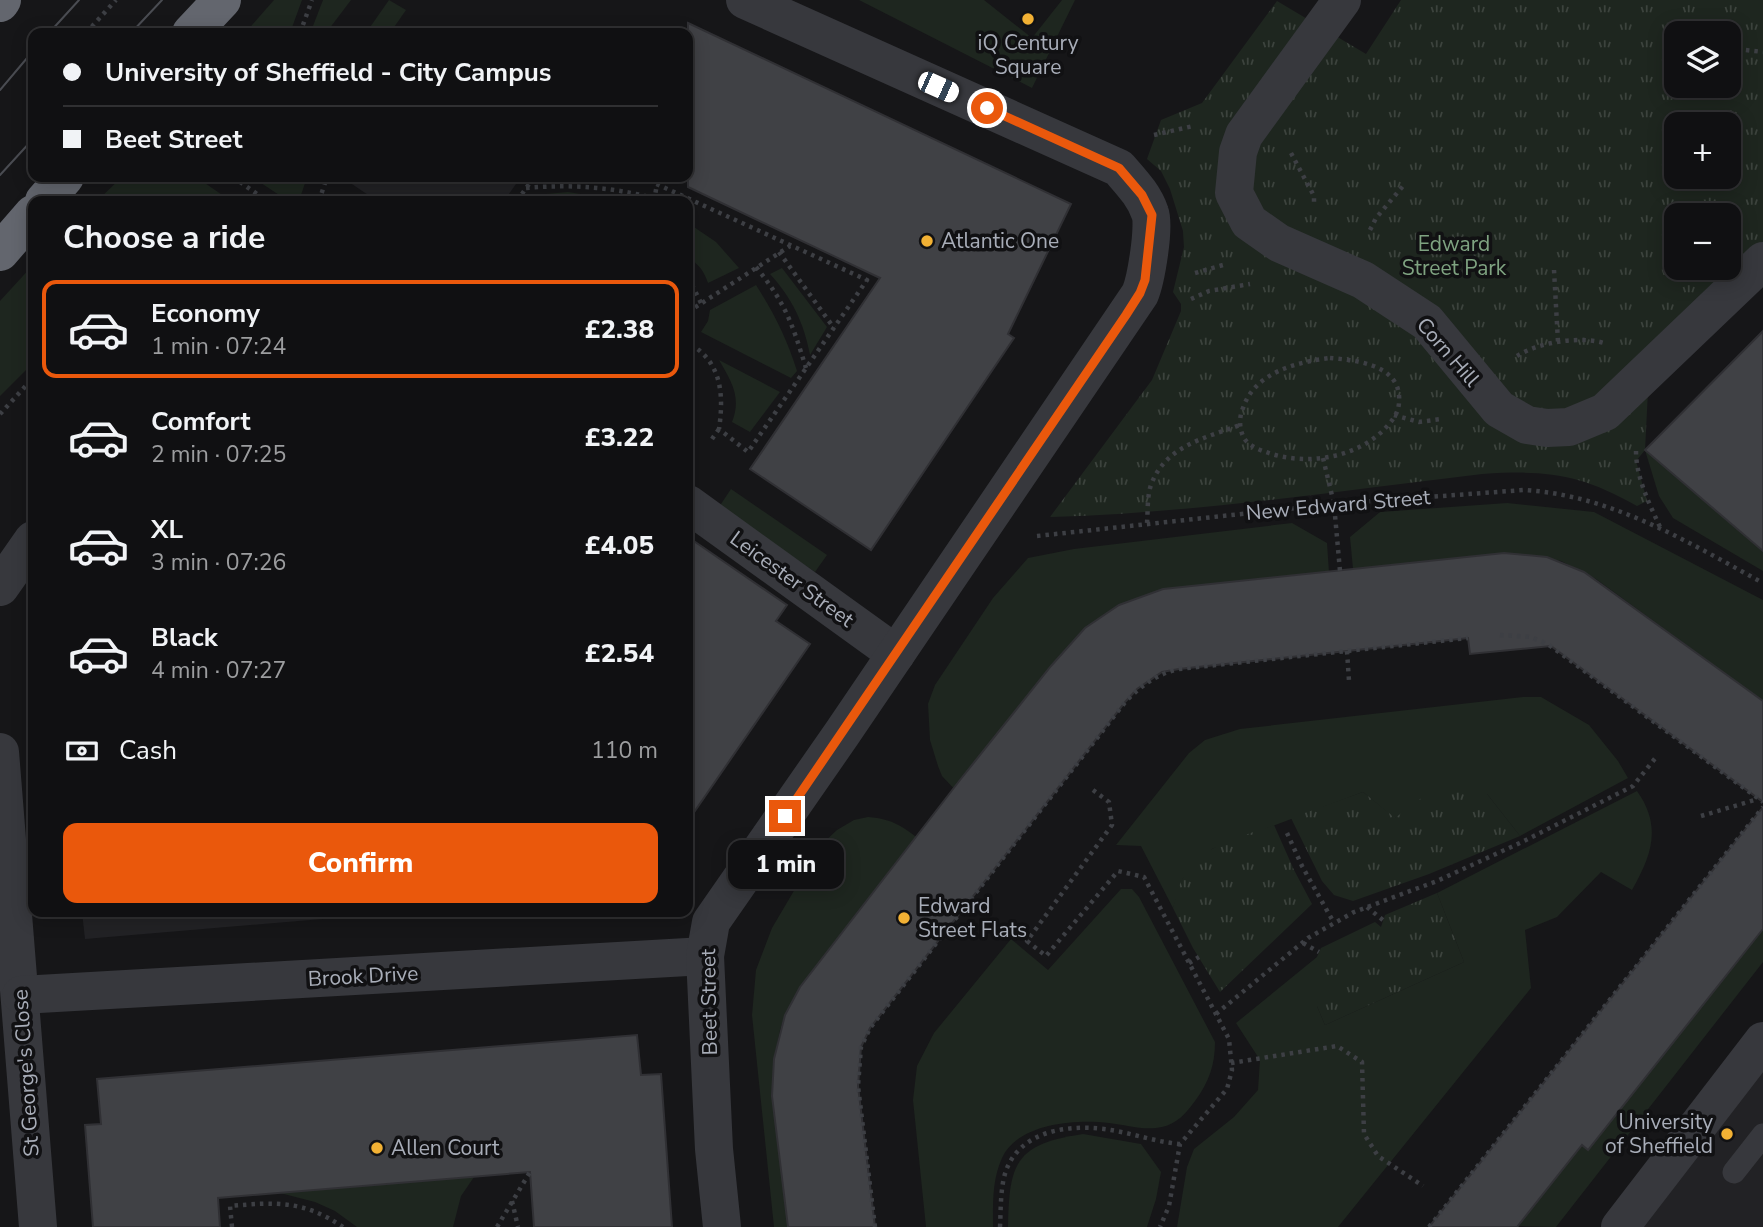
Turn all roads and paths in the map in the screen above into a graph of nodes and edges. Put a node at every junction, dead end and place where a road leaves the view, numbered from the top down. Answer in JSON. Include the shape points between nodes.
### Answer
{"nodes":[{"id":1,"x":116,"y":0,"type":"edge"},
{"id":2,"x":222,"y":0,"type":"edge"},
{"id":3,"x":312,"y":0,"type":"edge"},
{"id":4,"x":745,"y":0,"type":"edge"},
{"id":5,"x":1332,"y":13,"type":"edge"},
{"id":6,"x":91,"y":28,"type":"edge"},
{"id":7,"x":196,"y":28,"type":"edge"},
{"id":8,"x":302,"y":28,"type":"edge"},
{"id":9,"x":1741,"y":49,"type":"edge"},
{"id":10,"x":1763,"y":52,"type":"edge"},
{"id":11,"x":61,"y":182,"type":"edge"},
{"id":12,"x":240,"y":182,"type":"edge"},
{"id":13,"x":530,"y":182,"type":"edge"},
{"id":14,"x":652,"y":182,"type":"edge"},
{"id":15,"x":657,"y":184,"type":"junction"},
{"id":16,"x":526,"y":188,"type":"junction"},
{"id":17,"x":48,"y":196,"type":"edge"},
{"id":18,"x":260,"y":196,"type":"edge"},
{"id":19,"x":520,"y":196,"type":"edge"},
{"id":20,"x":641,"y":196,"type":"edge"},
{"id":21,"x":655,"y":196,"type":"edge"},
{"id":22,"x":683,"y":196,"type":"edge"},
{"id":23,"x":693,"y":201,"type":"edge"},
{"id":24,"x":28,"y":220,"type":"edge"},
{"id":25,"x":1279,"y":243,"type":"junction"},
{"id":26,"x":790,"y":246,"type":"junction"},
{"id":27,"x":0,"y":252,"type":"edge"},
{"id":28,"x":779,"y":252,"type":"junction"},
{"id":29,"x":1763,"y":261,"type":"edge"},
{"id":30,"x":755,"y":267,"type":"junction"},
{"id":31,"x":1554,"y":270,"type":"dead end"},
{"id":32,"x":1145,"y":280,"type":"junction"},
{"id":33,"x":693,"y":287,"type":"edge"},
{"id":34,"x":701,"y":303,"type":"junction"},
{"id":35,"x":693,"y":309,"type":"edge"},
{"id":36,"x":834,"y":328,"type":"junction"},
{"id":37,"x":1558,"y":342,"type":"junction"},
{"id":38,"x":693,"y":346,"type":"edge"},
{"id":39,"x":806,"y":369,"type":"junction"},
{"id":40,"x":1648,"y":370,"type":"junction"},
{"id":41,"x":28,"y":383,"type":"edge"},
{"id":42,"x":1480,"y":389,"type":"junction"},
{"id":43,"x":0,"y":414,"type":"edge"},
{"id":44,"x":1240,"y":425,"type":"junction"},
{"id":45,"x":719,"y":429,"type":"junction"},
{"id":46,"x":712,"y":439,"type":"dead end"},
{"id":47,"x":1323,"y":458,"type":"junction"},
{"id":48,"x":1647,"y":501,"type":"dead end"},
{"id":49,"x":1334,"y":504,"type":"junction"},
{"id":50,"x":693,"y":508,"type":"edge"},
{"id":51,"x":992,"y":512,"type":"junction"},
{"id":52,"x":1147,"y":523,"type":"junction"},
{"id":53,"x":1660,"y":527,"type":"junction"},
{"id":54,"x":28,"y":547,"type":"edge"},
{"id":55,"x":1340,"y":571,"type":"dead end"},
{"id":56,"x":1763,"y":583,"type":"edge"},
{"id":57,"x":0,"y":587,"type":"edge"},
{"id":58,"x":1500,"y":635,"type":"dead end"},
{"id":59,"x":1468,"y":638,"type":"dead end"},
{"id":60,"x":1346,"y":651,"type":"junction"},
{"id":61,"x":896,"y":654,"type":"junction"},
{"id":62,"x":1349,"y":681,"type":"dead end"},
{"id":63,"x":0,"y":752,"type":"edge"},
{"id":64,"x":1657,"y":756,"type":"dead end"},
{"id":65,"x":1093,"y":790,"type":"dead end"},
{"id":66,"x":1761,"y":803,"type":"edge"},
{"id":67,"x":1701,"y":816,"type":"dead end"},
{"id":68,"x":1287,"y":832,"type":"dead end"},
{"id":69,"x":1367,"y":907,"type":"junction"},
{"id":70,"x":1384,"y":921,"type":"dead end"},
{"id":71,"x":1334,"y":923,"type":"junction"},
{"id":72,"x":1303,"y":943,"type":"junction"},
{"id":73,"x":1319,"y":952,"type":"dead end"},
{"id":74,"x":705,"y":956,"type":"junction"},
{"id":75,"x":1199,"y":957,"type":"dead end"},
{"id":76,"x":1189,"y":963,"type":"junction"},
{"id":77,"x":21,"y":995,"type":"junction"},
{"id":78,"x":1216,"y":1014,"type":"junction"},
{"id":79,"x":1763,"y":1041,"type":"edge"},
{"id":80,"x":1231,"y":1063,"type":"junction"},
{"id":81,"x":1763,"y":1135,"type":"edge"},
{"id":82,"x":1180,"y":1143,"type":"junction"},
{"id":83,"x":530,"y":1172,"type":"dead end"},
{"id":84,"x":1734,"y":1172,"type":"dead end"},
{"id":85,"x":1423,"y":1186,"type":"dead end"},
{"id":86,"x":512,"y":1201,"type":"junction"},
{"id":87,"x":38,"y":1227,"type":"edge"},
{"id":88,"x":232,"y":1227,"type":"edge"},
{"id":89,"x":343,"y":1227,"type":"edge"},
{"id":90,"x":497,"y":1227,"type":"edge"},
{"id":91,"x":518,"y":1227,"type":"edge"},
{"id":92,"x":722,"y":1227,"type":"edge"},
{"id":93,"x":875,"y":1227,"type":"edge"},
{"id":94,"x":1000,"y":1227,"type":"edge"},
{"id":95,"x":1160,"y":1227,"type":"edge"},
{"id":96,"x":1429,"y":1227,"type":"edge"},
{"id":97,"x":1620,"y":1227,"type":"edge"}],
"edges":[{"from":1,"to":6,"type":"path"},
{"from":2,"to":7,"type":"highway"},
{"from":3,"to":8,"type":"path"},
{"from":4,"to":32,"type":"street","via":[[1119,168],[1152,215]]},
{"from":5,"to":25,"type":"street","name":"Corn Hill","via":[[1244,135],[1238,152],[1234,193],[1248,222]]},
{"from":9,"to":10,"type":"path"},
{"from":11,"to":17,"type":"highway"},
{"from":12,"to":18,"type":"path"},
{"from":13,"to":16,"type":"path"},
{"from":14,"to":15,"type":"path"},
{"from":15,"to":21,"type":"path"},
{"from":15,"to":22,"type":"path"},
{"from":16,"to":19,"type":"path"},
{"from":16,"to":20,"type":"path","via":[[586,185]]},
{"from":23,"to":26,"type":"path"},
{"from":24,"to":27,"type":"highway"},
{"from":25,"to":32,"type":"path","via":[[1192,274]]},
{"from":25,"to":42,"type":"street","name":"Corn Hill","via":[[1363,280],[1427,322]]},
{"from":26,"to":28,"type":"path"},
{"from":26,"to":36,"type":"path","via":[[867,280]]},
{"from":28,"to":30,"type":"path"},
{"from":28,"to":36,"type":"path"},
{"from":29,"to":40,"type":"street"},
{"from":30,"to":34,"type":"path"},
{"from":30,"to":39,"type":"path","via":[[790,318]]},
{"from":31,"to":37,"type":"path"},
{"from":32,"to":51,"type":"street","name":"Beet Street"},
{"from":33,"to":34,"type":"path"},
{"from":34,"to":35,"type":"path"},
{"from":36,"to":39,"type":"path"},
{"from":37,"to":40,"type":"path","via":[[1598,341],[1623,350]]},
{"from":37,"to":42,"type":"path","via":[[1528,349],[1502,365]]},
{"from":38,"to":45,"type":"path","via":[[718,374]]},
{"from":39,"to":45,"type":"path","via":[[748,452]]},
{"from":40,"to":42,"type":"street","name":"Corn Hill","via":[[1605,412],[1569,427],[1527,425],[1499,410]]},
{"from":41,"to":43,"type":"path"},
{"from":44,"to":47,"type":"path","via":[[1245,440],[1260,450],[1278,457]]},
{"from":44,"to":47,"type":"path","via":[[1247,396],[1261,381],[1304,361],[1356,360],[1389,376],[1398,389],[1400,407],[1389,424],[1352,449]]},
{"from":44,"to":52,"type":"path","via":[[1178,449],[1161,464],[1150,487]]},
{"from":45,"to":46,"type":"path"},
{"from":47,"to":49,"type":"path"},
{"from":48,"to":53,"type":"path"},
{"from":49,"to":52,"type":"path","name":"New Edward Street"},
{"from":49,"to":53,"type":"path","name":"New Edward Street","via":[[1524,489],[1552,491]]},
{"from":49,"to":55,"type":"path"},
{"from":50,"to":61,"type":"street","name":"Leicester Street"},
{"from":51,"to":52,"type":"path","name":"New Edward Street","via":[[1029,537]]},
{"from":51,"to":61,"type":"street","name":"Beet Street"},
{"from":53,"to":56,"type":"path","name":"New Edward Street"},
{"from":54,"to":57,"type":"street"},
{"from":58,"to":66,"type":"path","via":[[1531,636],[1549,645]]},
{"from":59,"to":60,"type":"path","bridge":true},
{"from":60,"to":62,"type":"path"},
{"from":60,"to":93,"type":"path","bridge":true,"via":[[1170,670],[1126,701],[870,1028],[862,1047],[858,1086]]},
{"from":61,"to":74,"type":"street","name":"Beet Street","via":[[711,922]]},
{"from":63,"to":77,"type":"street","name":"St George's Close"},
{"from":64,"to":69,"type":"path","via":[[1633,786],[1449,875]]},
{"from":65,"to":76,"type":"path","via":[[1109,802],[1112,825],[1027,941],[1046,956],[1118,871],[1144,877]]},
{"from":66,"to":67,"type":"path"},
{"from":66,"to":96,"type":"path","bridge":true},
{"from":68,"to":71,"type":"path"},
{"from":69,"to":70,"type":"path"},
{"from":69,"to":71,"type":"path"},
{"from":71,"to":72,"type":"path"},
{"from":72,"to":73,"type":"path"},
{"from":72,"to":78,"type":"path"},
{"from":74,"to":77,"type":"street","name":"Brook Drive"},
{"from":74,"to":92,"type":"street","name":"Beet Street"},
{"from":75,"to":76,"type":"path"},
{"from":76,"to":78,"type":"path"},
{"from":77,"to":87,"type":"street","name":"St George's Close"},
{"from":78,"to":80,"type":"path","via":[[1229,1039]]},
{"from":79,"to":97,"type":"street"},
{"from":80,"to":82,"type":"path","via":[[1227,1089]]},
{"from":80,"to":85,"type":"path","via":[[1337,1045],[1362,1062],[1364,1134],[1378,1156]]},
{"from":81,"to":84,"type":"lane"},
{"from":82,"to":94,"type":"path","via":[[1090,1128],[1044,1134],[1023,1144],[1007,1168]]},
{"from":82,"to":95,"type":"path"},
{"from":83,"to":86,"type":"path"},
{"from":86,"to":90,"type":"path"},
{"from":86,"to":91,"type":"path"},
{"from":88,"to":89,"type":"path","via":[[230,1206],[266,1203],[296,1204]]}]}
